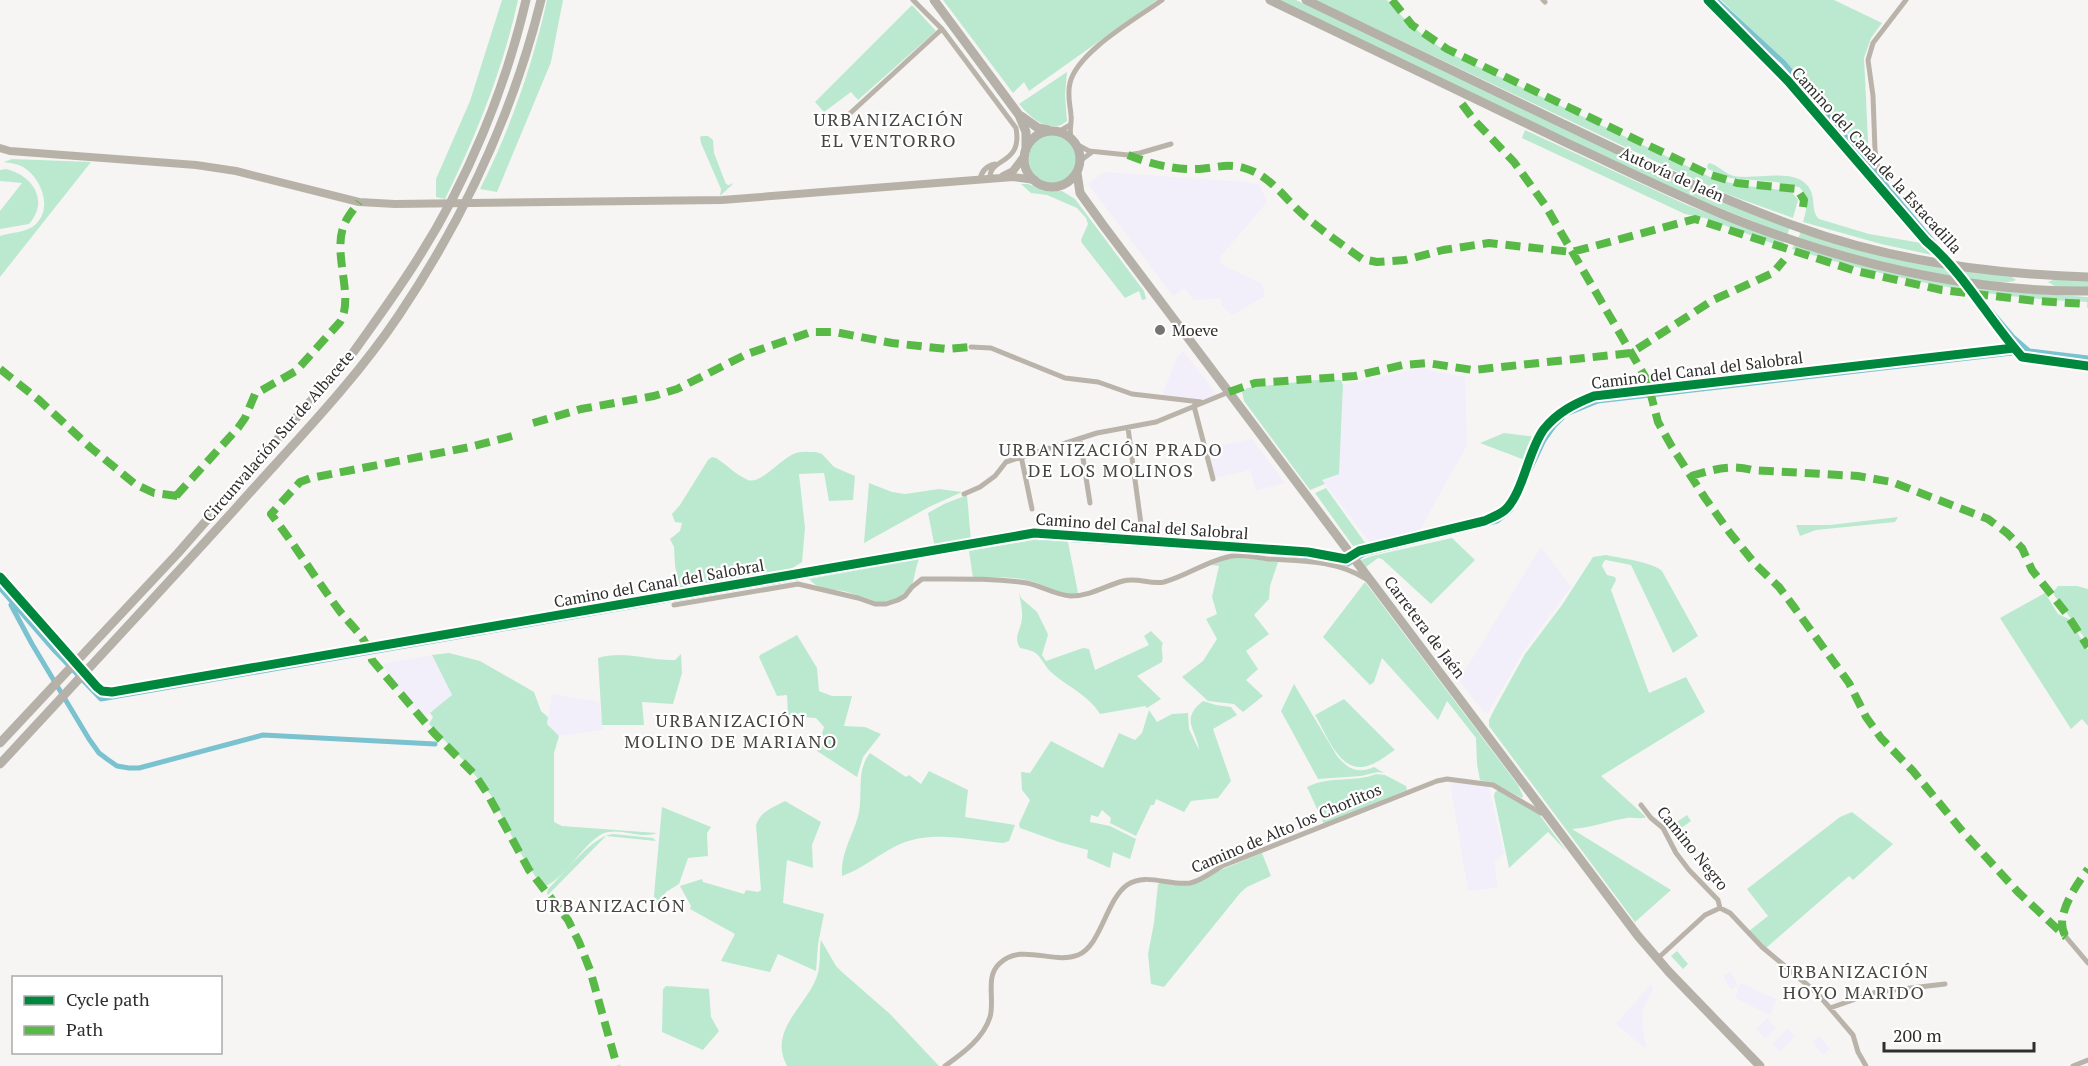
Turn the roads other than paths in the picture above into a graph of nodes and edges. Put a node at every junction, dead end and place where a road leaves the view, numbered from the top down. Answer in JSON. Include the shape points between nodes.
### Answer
{"nodes":[{"id":1,"x":526,"y":0,"type":"edge"},
{"id":2,"x":541,"y":0,"type":"edge"},
{"id":3,"x":913,"y":0,"type":"edge"},
{"id":4,"x":1162,"y":0,"type":"edge"},
{"id":5,"x":1270,"y":0,"type":"edge"},
{"id":6,"x":1306,"y":0,"type":"edge"},
{"id":7,"x":1906,"y":0,"type":"edge"},
{"id":8,"x":936,"y":2,"type":"edge"},
{"id":9,"x":942,"y":29,"type":"junction"},
{"id":10,"x":1019,"y":115,"type":"junction"},
{"id":11,"x":845,"y":118,"type":"dead end"},
{"id":12,"x":1071,"y":124,"type":"junction"},
{"id":13,"x":1056,"y":132,"type":"junction"},
{"id":14,"x":1073,"y":141,"type":"junction"},
{"id":15,"x":1172,"y":144,"type":"dead end"},
{"id":16,"x":0,"y":150,"type":"edge"},
{"id":17,"x":1094,"y":151,"type":"junction"},
{"id":18,"x":1026,"y":153,"type":"junction"},
{"id":19,"x":1080,"y":161,"type":"junction"},
{"id":20,"x":1002,"y":162,"type":"junction"},
{"id":21,"x":1878,"y":169,"type":"dead end"},
{"id":22,"x":1077,"y":173,"type":"junction"},
{"id":23,"x":994,"y":179,"type":"junction"},
{"id":24,"x":980,"y":180,"type":"junction"},
{"id":25,"x":1035,"y":180,"type":"junction"},
{"id":26,"x":1054,"y":187,"type":"junction"},
{"id":27,"x":1080,"y":193,"type":"junction"},
{"id":28,"x":2088,"y":276,"type":"edge"},
{"id":29,"x":2088,"y":291,"type":"edge"},
{"id":30,"x":971,"y":347,"type":"dead end"},
{"id":31,"x":1229,"y":392,"type":"junction"},
{"id":32,"x":1202,"y":403,"type":"junction"},
{"id":33,"x":1194,"y":406,"type":"junction"},
{"id":34,"x":1128,"y":428,"type":"junction"},
{"id":35,"x":1080,"y":439,"type":"junction"},
{"id":36,"x":1021,"y":456,"type":"junction"},
{"id":37,"x":1213,"y":479,"type":"dead end"},
{"id":38,"x":964,"y":494,"type":"dead end"},
{"id":39,"x":1090,"y":503,"type":"dead end"},
{"id":40,"x":1032,"y":509,"type":"dead end"},
{"id":41,"x":1141,"y":524,"type":"dead end"},
{"id":42,"x":1370,"y":580,"type":"junction"},
{"id":43,"x":674,"y":605,"type":"dead end"},
{"id":44,"x":0,"y":743,"type":"edge"},
{"id":45,"x":0,"y":764,"type":"edge"},
{"id":46,"x":1641,"y":806,"type":"dead end"},
{"id":47,"x":1553,"y":824,"type":"junction"},
{"id":48,"x":1720,"y":908,"type":"junction"},
{"id":49,"x":2066,"y":937,"type":"dead end"},
{"id":50,"x":1657,"y":959,"type":"junction"},
{"id":51,"x":2088,"y":963,"type":"edge"},
{"id":52,"x":1945,"y":984,"type":"dead end"},
{"id":53,"x":1830,"y":1008,"type":"junction"},
{"id":54,"x":2088,"y":1060,"type":"edge"},
{"id":55,"x":945,"y":1066,"type":"edge"},
{"id":56,"x":1760,"y":1066,"type":"edge"},
{"id":57,"x":1866,"y":1066,"type":"edge"},
{"id":58,"x":2073,"y":1066,"type":"edge"}],
"edges":[{"from":1,"to":44,"type":"highway","name":"Circunvalación Sur de Albacete","via":[[499,88],[458,187],[417,261],[352,354],[178,553]]},
{"from":2,"to":45,"type":"highway","name":"Circunvalación Sur de Albacete","via":[[512,100],[475,187],[398,317],[317,417]]},
{"from":3,"to":9,"type":"street"},
{"from":4,"to":12,"type":"street","via":[[1078,64],[1068,94]]},
{"from":5,"to":29,"type":"highway","name":"Autovía de Jaén","via":[[1636,176],[1747,224],[1845,257],[1905,271],[2025,288]]},
{"from":6,"to":28,"type":"highway","name":"Autovía de Jaén","via":[[1683,182],[1796,227],[1938,262],[2011,272]]},
{"from":7,"to":21,"type":"street","via":[[1873,43],[1868,60]]},
{"from":8,"to":10,"type":"highway"},
{"from":9,"to":11,"type":"street"},
{"from":9,"to":20,"type":"street","via":[[1016,128],[1017,147]]},
{"from":10,"to":13,"type":"highway","via":[[1038,128]]},
{"from":10,"to":18,"type":"highway","via":[[1026,132]]},
{"from":12,"to":13,"type":"street"},
{"from":12,"to":14,"type":"street"},
{"from":13,"to":14,"type":"highway"},
{"from":13,"to":18,"type":"highway","via":[[1035,138]]},
{"from":14,"to":17,"type":"street"},
{"from":14,"to":19,"type":"highway"},
{"from":15,"to":17,"type":"street","via":[[1128,155]]},
{"from":16,"to":24,"type":"street","via":[[196,165],[236,171],[349,200],[396,204],[722,200]]},
{"from":17,"to":19,"type":"street"},
{"from":18,"to":23,"type":"street","via":[[1013,171]]},
{"from":18,"to":25,"type":"highway","via":[[1025,166]]},
{"from":19,"to":22,"type":"highway"},
{"from":20,"to":23,"type":"street","via":[[992,169]]},
{"from":20,"to":24,"type":"street","via":[[985,169]]},
{"from":22,"to":26,"type":"highway","via":[[1068,182]]},
{"from":22,"to":27,"type":"highway","name":"Carretera de Jaén"},
{"from":23,"to":24,"type":"street"},
{"from":23,"to":25,"type":"street"},
{"from":25,"to":26,"type":"highway"},
{"from":26,"to":27,"type":"highway"},
{"from":27,"to":31,"type":"highway","name":"Carretera de Jaén"},
{"from":30,"to":32,"type":"street","via":[[991,348],[1065,378],[1098,382],[1132,394]]},
{"from":31,"to":32,"type":"street"},
{"from":31,"to":42,"type":"highway","name":"Carretera de Jaén"},
{"from":32,"to":33,"type":"street"},
{"from":33,"to":34,"type":"street","via":[[1156,422]]},
{"from":33,"to":37,"type":"street"},
{"from":34,"to":35,"type":"street"},
{"from":34,"to":41,"type":"street"},
{"from":35,"to":36,"type":"street"},
{"from":35,"to":39,"type":"street"},
{"from":36,"to":38,"type":"street","via":[[1006,462],[995,476]]},
{"from":36,"to":40,"type":"street"},
{"from":42,"to":43,"type":"street","via":[[1333,565],[1234,555],[1164,582],[1122,581],[1092,593],[1071,596],[1011,581],[921,579],[905,596],[886,604],[798,584]]},
{"from":42,"to":47,"type":"highway","name":"Carretera de Jaén"},
{"from":46,"to":48,"type":"street","name":"Camino Negro","via":[[1662,828],[1689,870],[1718,900]]},
{"from":47,"to":50,"type":"highway","name":"Carretera de Jaén"},
{"from":47,"to":55,"type":"street","name":"Camino de Alto los Chorlitos","via":[[1537,809],[1493,785],[1448,779],[1222,866],[1197,881],[1130,883],[1120,891],[1081,954],[1018,954],[999,964],[991,981],[992,1004],[986,1025],[969,1049]]},
{"from":48,"to":50,"type":"street","via":[[1705,915]]},
{"from":48,"to":53,"type":"street","name":"Camino Negro","via":[[1730,913]]},
{"from":49,"to":51,"type":"street"},
{"from":50,"to":56,"type":"highway","name":"Carretera de Jaén"},
{"from":52,"to":53,"type":"street","via":[[1876,992]]},
{"from":53,"to":57,"type":"street","name":"Camino Negro","via":[[1853,1035]]},
{"from":54,"to":58,"type":"street"}]}
